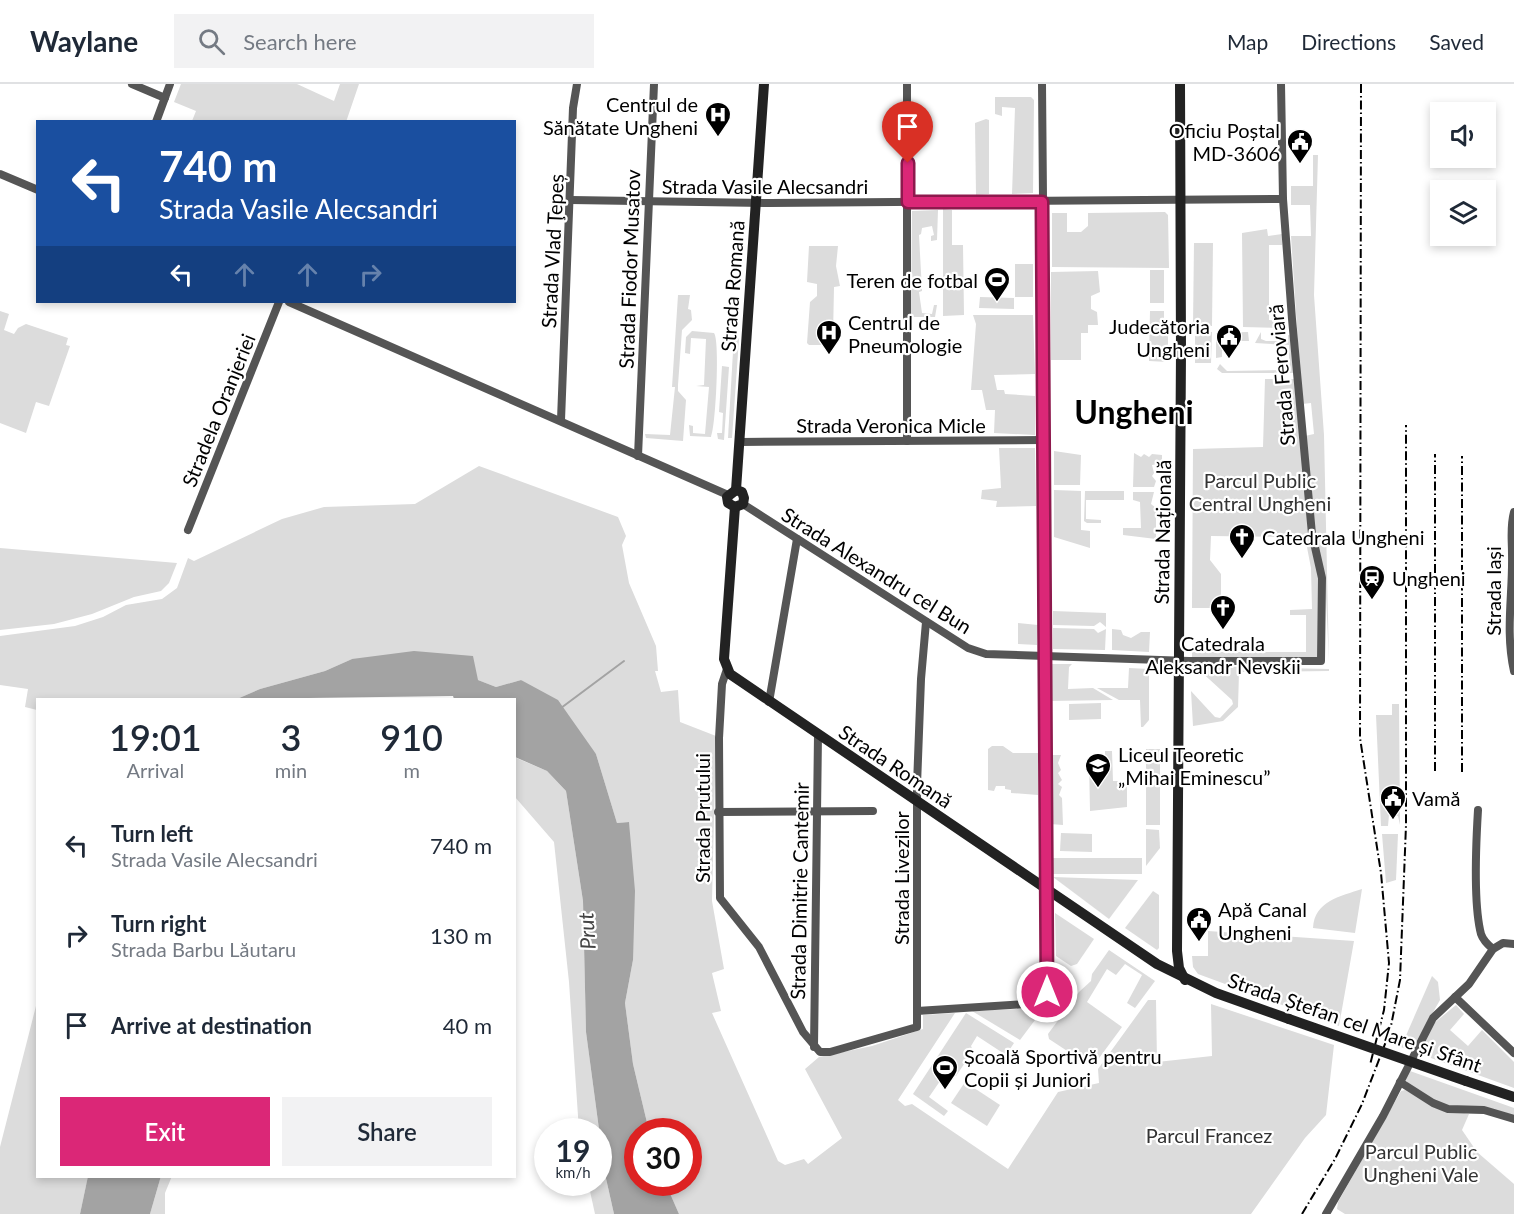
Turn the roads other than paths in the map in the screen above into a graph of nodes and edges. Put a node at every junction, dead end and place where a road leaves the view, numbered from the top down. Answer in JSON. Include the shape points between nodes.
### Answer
{"nodes":[{"id":1,"x":132,"y":84,"type":"edge"},
{"id":2,"x":170,"y":84,"type":"edge"},
{"id":3,"x":577,"y":84,"type":"edge"},
{"id":4,"x":654,"y":84,"type":"edge"},
{"id":5,"x":764,"y":84,"type":"edge"},
{"id":6,"x":907,"y":84,"type":"edge"},
{"id":7,"x":1042,"y":84,"type":"edge"},
{"id":8,"x":1180,"y":84,"type":"edge"},
{"id":9,"x":1281,"y":84,"type":"edge"},
{"id":10,"x":165,"y":98,"type":"junction"},
{"id":11,"x":157,"y":120,"type":"edge"},
{"id":12,"x":0,"y":174,"type":"edge"},
{"id":13,"x":36,"y":189,"type":"edge"},
{"id":14,"x":1283,"y":199,"type":"junction"},
{"id":15,"x":571,"y":200,"type":"junction"},
{"id":16,"x":1181,"y":201,"type":"junction"},
{"id":17,"x":648,"y":202,"type":"junction"},
{"id":18,"x":908,"y":202,"type":"junction"},
{"id":19,"x":1042,"y":202,"type":"junction"},
{"id":20,"x":756,"y":203,"type":"junction"},
{"id":21,"x":279,"y":303,"type":"edge"},
{"id":22,"x":291,"y":303,"type":"edge"},
{"id":23,"x":561,"y":420,"type":"junction"},
{"id":24,"x":1043,"y":440,"type":"junction"},
{"id":25,"x":907,"y":441,"type":"junction"},
{"id":26,"x":740,"y":442,"type":"junction"},
{"id":27,"x":638,"y":456,"type":"junction"},
{"id":28,"x":732,"y":492,"type":"junction"},
{"id":29,"x":739,"y":505,"type":"junction"},
{"id":30,"x":1514,"y":512,"type":"edge"},
{"id":31,"x":188,"y":530,"type":"dead end"},
{"id":32,"x":797,"y":539,"type":"junction"},
{"id":33,"x":926,"y":622,"type":"junction"},
{"id":34,"x":1047,"y":656,"type":"junction"},
{"id":35,"x":1178,"y":660,"type":"junction"},
{"id":36,"x":1322,"y":661,"type":"joint"},
{"id":37,"x":727,"y":669,"type":"junction"},
{"id":38,"x":1514,"y":671,"type":"edge"},
{"id":39,"x":769,"y":702,"type":"junction"},
{"id":40,"x":818,"y":735,"type":"junction"},
{"id":41,"x":917,"y":802,"type":"junction"},
{"id":42,"x":816,"y":810,"type":"junction"},
{"id":43,"x":1478,"y":810,"type":"dead end"},
{"id":44,"x":718,"y":812,"type":"junction"},
{"id":45,"x":873,"y":812,"type":"dead end"},
{"id":46,"x":1047,"y":891,"type":"junction"},
{"id":47,"x":1514,"y":944,"type":"edge"},
{"id":48,"x":1493,"y":949,"type":"junction"},
{"id":49,"x":1185,"y":980,"type":"junction"},
{"id":50,"x":1455,"y":997,"type":"junction"},
{"id":51,"x":917,"y":1011,"type":"junction"},
{"id":52,"x":814,"y":1047,"type":"junction"},
{"id":53,"x":1514,"y":1053,"type":"edge"},
{"id":54,"x":1400,"y":1082,"type":"junction"},
{"id":55,"x":1514,"y":1097,"type":"edge"},
{"id":56,"x":1514,"y":1119,"type":"edge"},
{"id":57,"x":1330,"y":1213,"type":"edge"}],
"edges":[{"from":1,"to":10,"type":"street"},
{"from":2,"to":10,"type":"street"},
{"from":3,"to":15,"type":"street","name":"Strada Vlad Ţepeș"},
{"from":4,"to":17,"type":"street","name":"Strada Fiodor Musatov"},
{"from":5,"to":20,"type":"main road","name":"Strada Romană"},
{"from":6,"to":18,"type":"street"},
{"from":7,"to":19,"type":"street"},
{"from":8,"to":16,"type":"main road","name":"Strada Națională"},
{"from":9,"to":14,"type":"street","name":"Strada Feroviară"},
{"from":10,"to":11,"type":"street"},
{"from":12,"to":13,"type":"street"},
{"from":14,"to":16,"type":"street","name":"Strada Vasile Alecsandri"},
{"from":14,"to":36,"type":"street","name":"Strada Feroviară","via":[[1311,520],[1322,572]]},
{"from":15,"to":17,"type":"street","name":"Strada Vasile Alecsandri"},
{"from":15,"to":23,"type":"street","name":"Strada Vlad Ţepeș"},
{"from":16,"to":19,"type":"street","name":"Strada Vasile Alecsandri"},
{"from":16,"to":35,"type":"main road","name":"Strada Națională"},
{"from":17,"to":20,"type":"street","name":"Strada Vasile Alecsandri"},
{"from":17,"to":27,"type":"street","name":"Strada Fiodor Musatov"},
{"from":18,"to":19,"type":"street","name":"Strada Vasile Alecsandri"},
{"from":18,"to":20,"type":"street","name":"Strada Vasile Alecsandri"},
{"from":18,"to":25,"type":"street"},
{"from":19,"to":24,"type":"street"},
{"from":20,"to":26,"type":"main road","name":"Strada Romană"},
{"from":21,"to":31,"type":"street","name":"Stradela Oranjeriei"},
{"from":22,"to":23,"type":"street"},
{"from":23,"to":27,"type":"street"},
{"from":24,"to":25,"type":"street","name":"Strada Veronica Micle"},
{"from":24,"to":34,"type":"street"},
{"from":25,"to":26,"type":"street","name":"Strada Veronica Micle"},
{"from":26,"to":28,"type":"main road","name":"Strada Romană"},
{"from":27,"to":28,"type":"street"},
{"from":28,"to":29,"type":"main road","via":[[743,495]]},
{"from":29,"to":32,"type":"street","name":"Strada Alexandru cel Bun"},
{"from":29,"to":37,"type":"main road","via":[[724,659]]},
{"from":30,"to":38,"type":"street","name":"Strada Iași","via":[[1508,635]]},
{"from":32,"to":33,"type":"street","name":"Strada Alexandru cel Bun"},
{"from":32,"to":39,"type":"street"},
{"from":33,"to":34,"type":"street","name":"Strada Alexandru cel Bun","via":[[968,648],[986,654]]},
{"from":33,"to":41,"type":"street","name":"Strada Livezilor"},
{"from":34,"to":35,"type":"street","name":"Strada Alexandru cel Bun"},
{"from":34,"to":46,"type":"street"},
{"from":35,"to":36,"type":"street","name":"Strada Alexandru cel Bun"},
{"from":35,"to":49,"type":"main road","name":"Strada Națională","via":[[1177,951]]},
{"from":37,"to":39,"type":"main road","name":"Strada Romană"},
{"from":37,"to":44,"type":"street","name":"Strada Prutului","via":[[721,706]]},
{"from":39,"to":40,"type":"main road","name":"Strada Romană"},
{"from":40,"to":41,"type":"main road","name":"Strada Romană"},
{"from":40,"to":42,"type":"street","name":"Strada Dimitrie Cantemir"},
{"from":41,"to":46,"type":"main road","name":"Strada Romană"},
{"from":41,"to":51,"type":"street","name":"Strada Livezilor"},
{"from":42,"to":44,"type":"street"},
{"from":42,"to":45,"type":"street"},
{"from":42,"to":52,"type":"street","name":"Strada Dimitrie Cantemir"},
{"from":43,"to":48,"type":"street","via":[[1475,844],[1480,921],[1482,935]]},
{"from":44,"to":52,"type":"street","name":"Strada Prutului","via":[[720,898],[759,947],[800,1028]]},
{"from":46,"to":49,"type":"main road","name":"Strada Romană"},
{"from":46,"to":51,"type":"street","via":[[1045,1002]]},
{"from":47,"to":48,"type":"street","via":[[1503,943]]},
{"from":48,"to":50,"type":"street","via":[[1470,984]]},
{"from":49,"to":55,"type":"main road","name":"Strada Ștefan cel Mare și Sfânt","bridge":true},
{"from":50,"to":53,"type":"street","name":"Strada Ștefan cel Mare și Sfânt"},
{"from":50,"to":54,"type":"street","via":[[1433,1018]]},
{"from":51,"to":52,"type":"street","name":"Strada Livezilor","via":[[917,1027],[824,1053]]},
{"from":54,"to":56,"type":"street","via":[[1448,1109],[1484,1110]]},
{"from":54,"to":57,"type":"street"}]}
